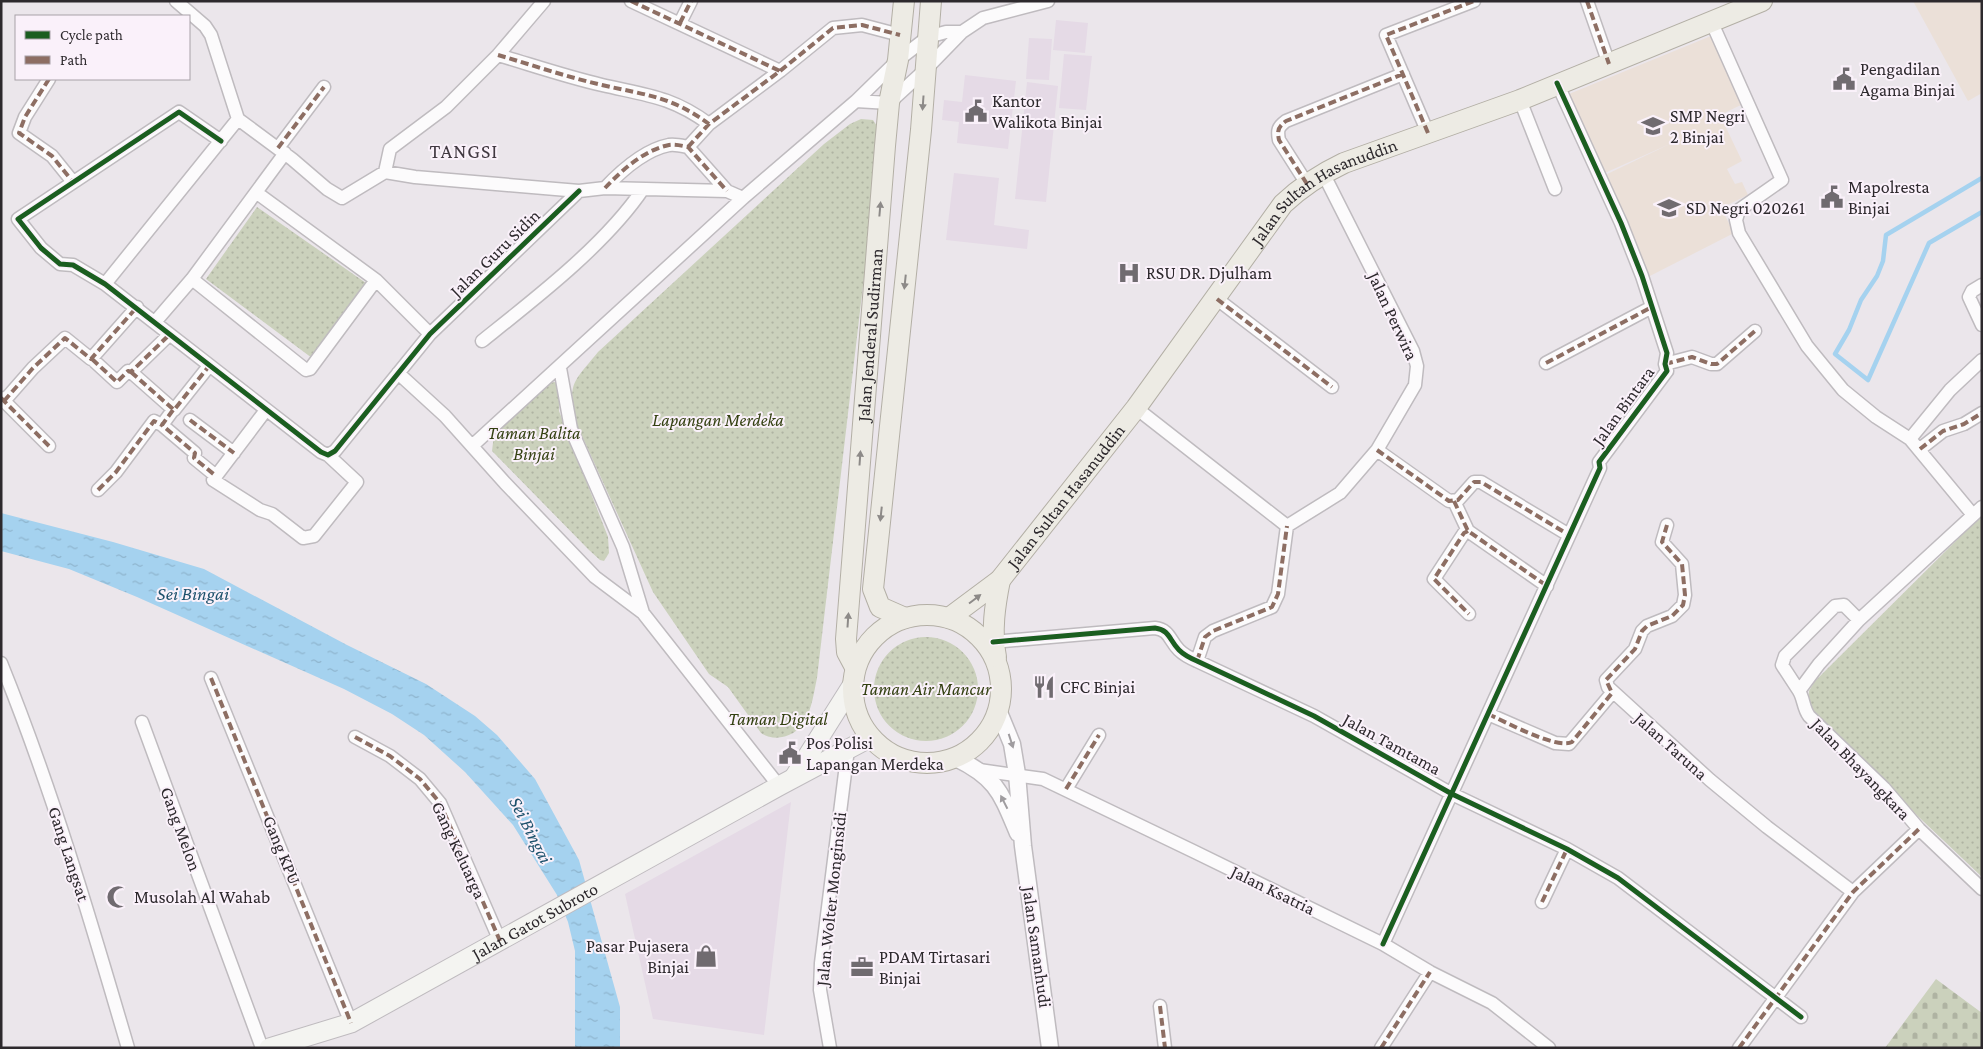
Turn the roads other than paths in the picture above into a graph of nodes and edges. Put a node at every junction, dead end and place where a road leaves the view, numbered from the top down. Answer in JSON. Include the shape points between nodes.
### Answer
{"nodes":[{"id":1,"x":176,"y":1,"type":"edge"},
{"id":2,"x":544,"y":1,"type":"edge"},
{"id":3,"x":631,"y":1,"type":"edge"},
{"id":4,"x":692,"y":1,"type":"edge"},
{"id":5,"x":904,"y":1,"type":"edge"},
{"id":6,"x":931,"y":1,"type":"edge"},
{"id":7,"x":1048,"y":1,"type":"edge"},
{"id":8,"x":1474,"y":1,"type":"edge"},
{"id":9,"x":1587,"y":1,"type":"edge"},
{"id":10,"x":1762,"y":1,"type":"edge"},
{"id":11,"x":680,"y":23,"type":"junction"},
{"id":12,"x":1712,"y":23,"type":"junction"},
{"id":13,"x":962,"y":32,"type":"junction"},
{"id":14,"x":900,"y":35,"type":"junction"},
{"id":15,"x":928,"y":37,"type":"junction"},
{"id":16,"x":498,"y":55,"type":"junction"},
{"id":17,"x":898,"y":60,"type":"junction"},
{"id":18,"x":1609,"y":64,"type":"junction"},
{"id":19,"x":925,"y":70,"type":"junction"},
{"id":20,"x":780,"y":71,"type":"junction"},
{"id":21,"x":1403,"y":74,"type":"junction"},
{"id":22,"x":48,"y":80,"type":"edge"},
{"id":23,"x":1557,"y":83,"type":"junction"},
{"id":24,"x":324,"y":87,"type":"dead end"},
{"id":25,"x":1520,"y":100,"type":"junction"},
{"id":26,"x":856,"y":101,"type":"junction"},
{"id":27,"x":888,"y":103,"type":"junction"},
{"id":28,"x":238,"y":119,"type":"junction"},
{"id":29,"x":709,"y":124,"type":"junction"},
{"id":30,"x":1428,"y":133,"type":"junction"},
{"id":31,"x":221,"y":141,"type":"junction"},
{"id":32,"x":688,"y":147,"type":"junction"},
{"id":33,"x":281,"y":151,"type":"junction"},
{"id":34,"x":385,"y":172,"type":"junction"},
{"id":35,"x":1315,"y":178,"type":"junction"},
{"id":36,"x":72,"y":182,"type":"junction"},
{"id":37,"x":605,"y":188,"type":"junction"},
{"id":38,"x":643,"y":189,"type":"junction"},
{"id":39,"x":1555,"y":189,"type":"dead end"},
{"id":40,"x":579,"y":191,"type":"junction"},
{"id":41,"x":727,"y":191,"type":"junction"},
{"id":42,"x":257,"y":193,"type":"junction"},
{"id":43,"x":743,"y":198,"type":"junction"},
{"id":44,"x":876,"y":248,"type":"junction"},
{"id":45,"x":908,"y":252,"type":"junction"},
{"id":46,"x":192,"y":279,"type":"junction"},
{"id":47,"x":376,"y":280,"type":"junction"},
{"id":48,"x":106,"y":284,"type":"junction"},
{"id":49,"x":1982,"y":285,"type":"edge"},
{"id":50,"x":1216,"y":300,"type":"junction"},
{"id":51,"x":138,"y":307,"type":"junction"},
{"id":52,"x":1652,"y":307,"type":"junction"},
{"id":53,"x":155,"y":322,"type":"junction"},
{"id":54,"x":1982,"y":325,"type":"edge"},
{"id":55,"x":1754,"y":331,"type":"dead end"},
{"id":56,"x":430,"y":334,"type":"junction"},
{"id":57,"x":169,"y":335,"type":"junction"},
{"id":58,"x":482,"y":341,"type":"dead end"},
{"id":59,"x":92,"y":359,"type":"junction"},
{"id":60,"x":1982,"y":360,"type":"edge"},
{"id":61,"x":1546,"y":363,"type":"dead end"},
{"id":62,"x":1665,"y":364,"type":"junction"},
{"id":63,"x":209,"y":366,"type":"junction"},
{"id":64,"x":560,"y":368,"type":"junction"},
{"id":65,"x":131,"y":372,"type":"junction"},
{"id":66,"x":398,"y":373,"type":"junction"},
{"id":67,"x":1332,"y":387,"type":"dead end"},
{"id":68,"x":3,"y":400,"type":"edge"},
{"id":69,"x":1136,"y":408,"type":"junction"},
{"id":70,"x":173,"y":410,"type":"junction"},
{"id":71,"x":266,"y":410,"type":"junction"},
{"id":72,"x":1982,"y":413,"type":"edge"},
{"id":73,"x":190,"y":420,"type":"dead end"},
{"id":74,"x":162,"y":424,"type":"junction"},
{"id":75,"x":1910,"y":439,"type":"junction"},
{"id":76,"x":49,"y":446,"type":"dead end"},
{"id":77,"x":472,"y":446,"type":"junction"},
{"id":78,"x":1920,"y":449,"type":"junction"},
{"id":79,"x":1377,"y":450,"type":"junction"},
{"id":80,"x":234,"y":452,"type":"junction"},
{"id":81,"x":328,"y":455,"type":"junction"},
{"id":82,"x":216,"y":476,"type":"junction"},
{"id":83,"x":98,"y":490,"type":"dead end"},
{"id":84,"x":1454,"y":501,"type":"junction"},
{"id":85,"x":1977,"y":511,"type":"edge"},
{"id":86,"x":1667,"y":525,"type":"dead end"},
{"id":87,"x":1288,"y":526,"type":"junction"},
{"id":88,"x":1468,"y":531,"type":"junction"},
{"id":89,"x":1569,"y":535,"type":"junction"},
{"id":90,"x":1000,"y":580,"type":"junction"},
{"id":91,"x":1547,"y":586,"type":"junction"},
{"id":92,"x":643,"y":613,"type":"junction"},
{"id":93,"x":1469,"y":614,"type":"dead end"},
{"id":94,"x":905,"y":618,"type":"junction"},
{"id":95,"x":949,"y":618,"type":"junction"},
{"id":96,"x":1859,"y":620,"type":"junction"},
{"id":97,"x":993,"y":642,"type":"junction"},
{"id":98,"x":1196,"y":661,"type":"junction"},
{"id":99,"x":1,"y":663,"type":"edge"},
{"id":100,"x":999,"y":668,"type":"junction"},
{"id":101,"x":854,"y":676,"type":"junction"},
{"id":102,"x":210,"y":678,"type":"dead end"},
{"id":103,"x":1799,"y":691,"type":"junction"},
{"id":104,"x":1612,"y":693,"type":"junction"},
{"id":105,"x":998,"y":710,"type":"junction"},
{"id":106,"x":1488,"y":714,"type":"junction"},
{"id":107,"x":142,"y":722,"type":"dead end"},
{"id":108,"x":1099,"y":735,"type":"dead end"},
{"id":109,"x":355,"y":737,"type":"dead end"},
{"id":110,"x":871,"y":737,"type":"junction"},
{"id":111,"x":848,"y":750,"type":"junction"},
{"id":112,"x":956,"y":758,"type":"junction"},
{"id":113,"x":979,"y":770,"type":"junction"},
{"id":114,"x":1017,"y":774,"type":"junction"},
{"id":115,"x":787,"y":782,"type":"junction"},
{"id":116,"x":1066,"y":789,"type":"junction"},
{"id":117,"x":1452,"y":794,"type":"junction"},
{"id":118,"x":1919,"y":829,"type":"junction"},
{"id":119,"x":1023,"y":846,"type":"junction"},
{"id":120,"x":1567,"y":849,"type":"junction"},
{"id":121,"x":1982,"y":889,"type":"edge"},
{"id":122,"x":1853,"y":892,"type":"junction"},
{"id":123,"x":1542,"y":902,"type":"dead end"},
{"id":124,"x":500,"y":941,"type":"junction"},
{"id":125,"x":1383,"y":944,"type":"junction"},
{"id":126,"x":1430,"y":972,"type":"junction"},
{"id":127,"x":1775,"y":998,"type":"junction"},
{"id":128,"x":1160,"y":1006,"type":"dead end"},
{"id":129,"x":1801,"y":1017,"type":"dead end"},
{"id":130,"x":351,"y":1023,"type":"junction"},
{"id":131,"x":128,"y":1048,"type":"edge"},
{"id":132,"x":262,"y":1048,"type":"edge"},
{"id":133,"x":269,"y":1048,"type":"edge"},
{"id":134,"x":830,"y":1048,"type":"edge"},
{"id":135,"x":1050,"y":1048,"type":"edge"},
{"id":136,"x":1166,"y":1048,"type":"edge"},
{"id":137,"x":1381,"y":1048,"type":"edge"},
{"id":138,"x":1549,"y":1048,"type":"edge"},
{"id":139,"x":1740,"y":1048,"type":"edge"}],
"edges":[{"from":1,"to":28,"type":"street","via":[[211,35]]},
{"from":2,"to":16,"type":"street"},
{"from":3,"to":11,"type":"street"},
{"from":4,"to":11,"type":"street"},
{"from":5,"to":14,"type":"main road","name":"Jalan Jenderal Sudirman"},
{"from":6,"to":15,"type":"main road","name":"Jalan Jenderal Sudirman"},
{"from":7,"to":13,"type":"street","via":[[983,18]]},
{"from":8,"to":21,"type":"street","via":[[1386,35]]},
{"from":9,"to":18,"type":"street"},
{"from":10,"to":12,"type":"main road","name":"Jalan Sultan Hasanuddin"},
{"from":11,"to":20,"type":"street"},
{"from":12,"to":18,"type":"main road","name":"Jalan Sultan Hasanuddin"},
{"from":12,"to":75,"type":"street","via":[[1782,180],[1739,210],[1736,220],[1739,233],[1807,346],[1843,390]]},
{"from":13,"to":15,"type":"street"},
{"from":13,"to":19,"type":"street"},
{"from":14,"to":17,"type":"main road","name":"Jalan Jenderal Sudirman"},
{"from":14,"to":20,"type":"street","via":[[862,25],[833,28]]},
{"from":15,"to":17,"type":"street"},
{"from":15,"to":19,"type":"main road","name":"Jalan Jenderal Sudirman"},
{"from":16,"to":29,"type":"street","via":[[601,85],[652,94],[690,110]]},
{"from":16,"to":34,"type":"street","via":[[446,107],[390,149]]},
{"from":17,"to":26,"type":"street"},
{"from":17,"to":27,"type":"main road","name":"Jalan Jenderal Sudirman"},
{"from":18,"to":23,"type":"main road","name":"Jalan Sultan Hasanuddin"},
{"from":19,"to":27,"type":"street"},
{"from":19,"to":45,"type":"main road","name":"Jalan Jenderal Sudirman","one_way":true},
{"from":20,"to":29,"type":"street"},
{"from":21,"to":30,"type":"street"},
{"from":21,"to":35,"type":"street","name":"Jalan Perwira","via":[[1280,126],[1277,132],[1279,140]]},
{"from":22,"to":36,"type":"street","via":[[25,117],[19,133],[52,156]]},
{"from":23,"to":25,"type":"main road","name":"Jalan Sultan Hasanuddin"},
{"from":23,"to":52,"type":"street","name":"Jalan Bintara","via":[[1621,223]]},
{"from":24,"to":33,"type":"street"},
{"from":25,"to":30,"type":"main road","name":"Jalan Sultan Hasanuddin"},
{"from":25,"to":39,"type":"street"},
{"from":26,"to":27,"type":"street"},
{"from":26,"to":43,"type":"street"},
{"from":44,"to":27,"type":"main road","name":"Jalan Jenderal Sudirman","one_way":true},
{"from":28,"to":31,"type":"street"},
{"from":28,"to":33,"type":"street"},
{"from":29,"to":32,"type":"street"},
{"from":30,"to":35,"type":"main road","name":"Jalan Sultan Hasanuddin"},
{"from":31,"to":36,"type":"street","via":[[179,112]]},
{"from":31,"to":48,"type":"street"},
{"from":32,"to":37,"type":"street","via":[[670,145],[648,153],[621,170]]},
{"from":32,"to":41,"type":"street"},
{"from":33,"to":34,"type":"street","via":[[342,198]]},
{"from":33,"to":42,"type":"street"},
{"from":34,"to":40,"type":"street"},
{"from":35,"to":50,"type":"main road","name":"Jalan Sultan Hasanuddin","via":[[1283,204]]},
{"from":35,"to":79,"type":"street","name":"Jalan Perwira","via":[[1413,351],[1417,366],[1415,385]]},
{"from":36,"to":48,"type":"street","via":[[18,219],[41,248],[60,264],[73,265]]},
{"from":37,"to":38,"type":"street"},
{"from":37,"to":40,"type":"street"},
{"from":38,"to":41,"type":"street"},
{"from":38,"to":58,"type":"street","via":[[627,213],[541,294]]},
{"from":40,"to":56,"type":"street","name":"Jalan Guru Sidin"},
{"from":41,"to":43,"type":"street"},
{"from":42,"to":46,"type":"street"},
{"from":42,"to":47,"type":"street"},
{"from":43,"to":64,"type":"street"},
{"from":44,"to":45,"type":"main road"},
{"from":101,"to":44,"type":"main road","name":"Jalan Jenderal Sudirman","one_way":true,"via":[[846,639]]},
{"from":45,"to":94,"type":"main road","name":"Jalan Jenderal Sudirman","one_way":true,"via":[[873,589],[880,606]]},
{"from":46,"to":47,"type":"street","via":[[306,370],[310,369]]},
{"from":46,"to":53,"type":"street"},
{"from":47,"to":56,"type":"street"},
{"from":48,"to":51,"type":"street"},
{"from":49,"to":54,"type":"street","via":[[1969,297]]},
{"from":50,"to":67,"type":"street"},
{"from":50,"to":69,"type":"main road","name":"Jalan Sultan Hasanuddin"},
{"from":51,"to":53,"type":"street"},
{"from":51,"to":59,"type":"street"},
{"from":52,"to":61,"type":"street"},
{"from":52,"to":62,"type":"street","name":"Jalan Bintara","via":[[1667,353]]},
{"from":53,"to":57,"type":"street"},
{"from":55,"to":62,"type":"street","via":[[1717,364],[1689,357]]},
{"from":56,"to":66,"type":"street","name":"Jalan Guru Sidin"},
{"from":57,"to":63,"type":"street"},
{"from":57,"to":65,"type":"street"},
{"from":59,"to":65,"type":"street","via":[[117,382],[128,370]]},
{"from":59,"to":68,"type":"street","via":[[65,338]]},
{"from":60,"to":75,"type":"street","via":[[1950,390]]},
{"from":62,"to":89,"type":"street","name":"Jalan Bintara","via":[[1667,371],[1599,462],[1600,468]]},
{"from":63,"to":70,"type":"street"},
{"from":63,"to":71,"type":"street"},
{"from":64,"to":77,"type":"street"},
{"from":64,"to":92,"type":"street","via":[[571,429],[623,546]]},
{"from":65,"to":70,"type":"street"},
{"from":66,"to":77,"type":"street"},
{"from":66,"to":81,"type":"street","name":"Jalan Guru Sidin","via":[[335,451]]},
{"from":68,"to":76,"type":"street"},
{"from":69,"to":87,"type":"street"},
{"from":69,"to":90,"type":"main road","name":"Jalan Sultan Hasanuddin"},
{"from":70,"to":74,"type":"street"},
{"from":71,"to":80,"type":"street"},
{"from":71,"to":81,"type":"street"},
{"from":72,"to":78,"type":"street","via":[[1943,431]]},
{"from":73,"to":80,"type":"street"},
{"from":74,"to":82,"type":"street"},
{"from":74,"to":83,"type":"street","via":[[154,421],[116,472]]},
{"from":75,"to":78,"type":"street"},
{"from":77,"to":92,"type":"street","via":[[595,576]]},
{"from":78,"to":85,"type":"street"},
{"from":79,"to":84,"type":"street","via":[[1440,496]]},
{"from":79,"to":87,"type":"street","name":"Jalan Perwira","via":[[1340,493]]},
{"from":80,"to":82,"type":"street"},
{"from":81,"to":82,"type":"street","via":[[357,482],[314,536],[303,538],[272,514],[260,510],[213,480]]},
{"from":84,"to":88,"type":"street"},
{"from":84,"to":89,"type":"street","via":[[1474,482],[1481,482]]},
{"from":85,"to":96,"type":"street"},
{"from":86,"to":104,"type":"street","via":[[1662,542],[1681,560],[1685,590],[1683,604],[1678,611],[1642,631],[1636,649],[1606,680]]},
{"from":87,"to":98,"type":"street","via":[[1278,594],[1272,606],[1213,631],[1205,637]]},
{"from":88,"to":91,"type":"street"},
{"from":88,"to":93,"type":"street","via":[[1434,579]]},
{"from":89,"to":91,"type":"street","name":"Jalan Bintara"},
{"from":95,"to":90,"type":"main road","name":"Jalan Sultan Hasanuddin","one_way":true},
{"from":90,"to":97,"type":"main road","name":"Jalan Sultan Hasanuddin"},
{"from":91,"to":106,"type":"street","name":"Jalan Bintara"},
{"from":92,"to":115,"type":"street"},
{"from":94,"to":95,"type":"main road","via":[[933,615]]},
{"from":94,"to":101,"type":"main road","via":[[880,632],[864,650]]},
{"from":95,"to":100,"type":"main road","via":[[969,627],[985,642]]},
{"from":96,"to":103,"type":"street"},
{"from":96,"to":103,"type":"street","name":"Jalan Bhayangkara","via":[[1844,605],[1835,606],[1785,656],[1782,666]]},
{"from":97,"to":98,"type":"street","name":"Jalan Tamtama","via":[[1155,628],[1167,632],[1181,652]]},
{"from":97,"to":100,"type":"main road","name":"Jalan Sultan Hasanuddin"},
{"from":98,"to":117,"type":"street","name":"Jalan Tamtama","via":[[1314,716]]},
{"from":99,"to":131,"type":"street","name":"Gang Langsat","via":[[71,854]]},
{"from":100,"to":105,"type":"main road","via":[[1002,689]]},
{"from":101,"to":110,"type":"main road","via":[[857,713]]},
{"from":101,"to":115,"type":"main road","name":"Jalan Gatot Subroto"},
{"from":102,"to":130,"type":"street","name":"Gang KPU"},
{"from":103,"to":118,"type":"street","name":"Jalan Bhayangkara","via":[[1810,716],[1884,788]]},
{"from":104,"to":106,"type":"street","via":[[1568,744],[1555,743]]},
{"from":104,"to":122,"type":"street","name":"Jalan Taruna","via":[[1766,827]]},
{"from":105,"to":112,"type":"main road","via":[[986,734]]},
{"from":105,"to":114,"type":"street","name":"Jalan Samanhudi","one_way":true,"via":[[1012,744]]},
{"from":106,"to":117,"type":"street","name":"Jalan Bintara"},
{"from":107,"to":132,"type":"street","name":"Gang Melon"},
{"from":108,"to":116,"type":"street"},
{"from":109,"to":124,"type":"street","name":"Gang Keluarga","via":[[390,756],[420,779],[440,803]]},
{"from":110,"to":111,"type":"main road","name":"Jalan Gatot Subroto"},
{"from":110,"to":112,"type":"main road","via":[[884,750],[909,761],[936,763]]},
{"from":111,"to":115,"type":"main road","name":"Jalan Gatot Subroto"},
{"from":111,"to":134,"type":"street","name":"Jalan Wolter Monginsidi","via":[[821,963],[820,990]]},
{"from":112,"to":113,"type":"street","name":"Jalan Samanhudi"},
{"from":113,"to":114,"type":"street","name":"Jalan Ksatria"},
{"from":119,"to":113,"type":"street","name":"Jalan Samanhudi","one_way":true,"via":[[996,787]]},
{"from":114,"to":116,"type":"street","name":"Jalan Ksatria","via":[[1043,779]]},
{"from":114,"to":119,"type":"street","name":"Jalan Samanhudi"},
{"from":115,"to":124,"type":"main road","name":"Jalan Gatot Subroto"},
{"from":116,"to":125,"type":"street","name":"Jalan Ksatria"},
{"from":117,"to":120,"type":"street","name":"Jalan Tamtama"},
{"from":117,"to":125,"type":"street","name":"Jalan Bintara"},
{"from":118,"to":121,"type":"street","name":"Jalan Bhayangkara"},
{"from":118,"to":122,"type":"street"},
{"from":119,"to":135,"type":"street","name":"Jalan Samanhudi"},
{"from":120,"to":123,"type":"street"},
{"from":120,"to":127,"type":"street","name":"Jalan Tamtama","via":[[1618,878]]},
{"from":122,"to":127,"type":"street"},
{"from":124,"to":130,"type":"main road","name":"Jalan Gatot Subroto"},
{"from":125,"to":126,"type":"street","name":"Jalan Ksatria"},
{"from":126,"to":137,"type":"street"},
{"from":126,"to":138,"type":"street","name":"Jalan Ksatria","via":[[1492,1003]]},
{"from":127,"to":129,"type":"street","name":"Jalan Tamtama"},
{"from":127,"to":139,"type":"street"},
{"from":128,"to":136,"type":"street"},
{"from":130,"to":133,"type":"main road","name":"Jalan Gatot Subroto"}]}
